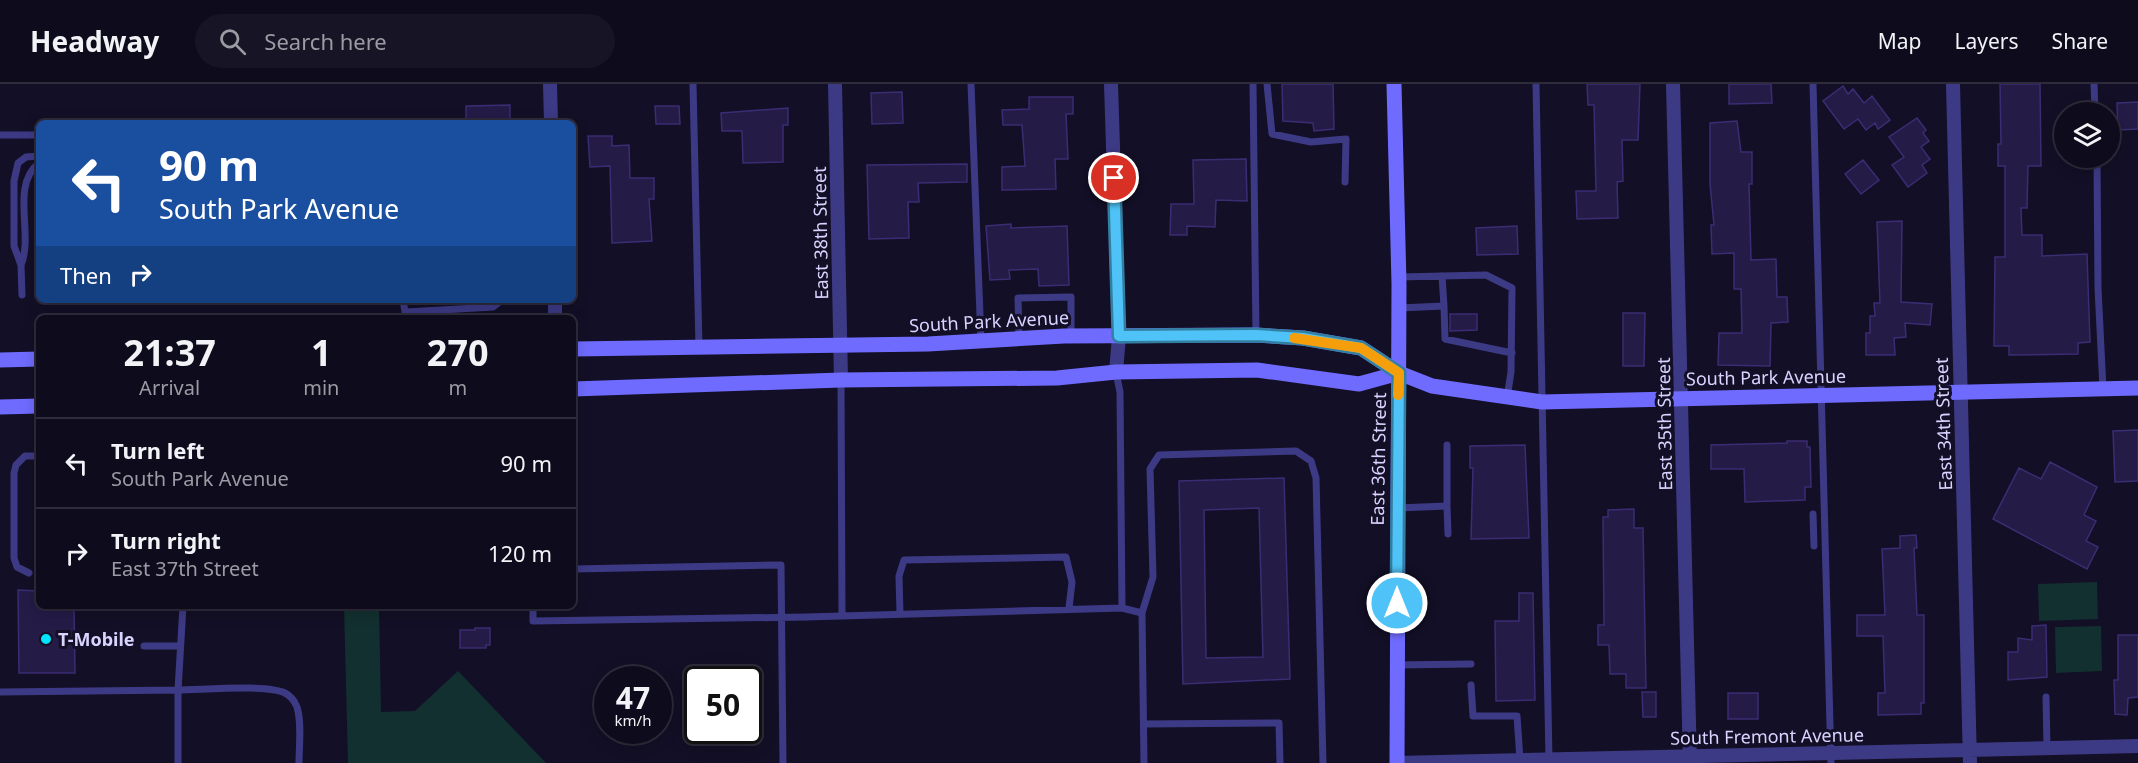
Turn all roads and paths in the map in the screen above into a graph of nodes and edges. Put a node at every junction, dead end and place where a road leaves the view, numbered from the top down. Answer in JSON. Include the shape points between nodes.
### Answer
{"nodes":[{"id":1,"x":550,"y":84,"type":"edge"},
{"id":2,"x":693,"y":84,"type":"edge"},
{"id":3,"x":835,"y":84,"type":"edge"},
{"id":4,"x":971,"y":84,"type":"edge"},
{"id":5,"x":1111,"y":84,"type":"edge"},
{"id":6,"x":1252,"y":84,"type":"edge"},
{"id":7,"x":1267,"y":84,"type":"edge"},
{"id":8,"x":1394,"y":84,"type":"edge"},
{"id":9,"x":1536,"y":84,"type":"edge"},
{"id":10,"x":1674,"y":84,"type":"edge"},
{"id":11,"x":1813,"y":84,"type":"edge"},
{"id":12,"x":1953,"y":84,"type":"edge"},
{"id":13,"x":2094,"y":84,"type":"edge"},
{"id":14,"x":2095,"y":102,"type":"edge"},
{"id":15,"x":551,"y":120,"type":"edge"},
{"id":16,"x":0,"y":135,"type":"edge"},
{"id":17,"x":36,"y":135,"type":"edge"},
{"id":18,"x":36,"y":156,"type":"edge"},
{"id":19,"x":36,"y":166,"type":"edge"},
{"id":20,"x":2097,"y":168,"type":"edge"},
{"id":21,"x":1345,"y":182,"type":"dead end"},
{"id":22,"x":21,"y":265,"type":"junction"},
{"id":23,"x":1442,"y":276,"type":"junction"},
{"id":24,"x":1399,"y":277,"type":"junction"},
{"id":25,"x":22,"y":295,"type":"dead end"},
{"id":26,"x":498,"y":303,"type":"edge"},
{"id":27,"x":1444,"y":306,"type":"junction"},
{"id":28,"x":1399,"y":308,"type":"junction"},
{"id":29,"x":406,"y":315,"type":"edge"},
{"id":30,"x":1256,"y":335,"type":"junction"},
{"id":31,"x":1071,"y":336,"type":"junction"},
{"id":32,"x":1119,"y":336,"type":"junction"},
{"id":33,"x":1019,"y":339,"type":"junction"},
{"id":34,"x":981,"y":341,"type":"junction"},
{"id":35,"x":840,"y":346,"type":"junction"},
{"id":36,"x":699,"y":349,"type":"junction"},
{"id":37,"x":576,"y":350,"type":"edge"},
{"id":38,"x":1512,"y":353,"type":"junction"},
{"id":39,"x":36,"y":359,"type":"edge"},
{"id":40,"x":0,"y":360,"type":"edge"},
{"id":41,"x":1116,"y":372,"type":"junction"},
{"id":42,"x":1399,"y":373,"type":"junction"},
{"id":43,"x":841,"y":380,"type":"junction"},
{"id":44,"x":2103,"y":388,"type":"junction"},
{"id":45,"x":2138,"y":388,"type":"edge"},
{"id":46,"x":576,"y":389,"type":"edge"},
{"id":47,"x":1960,"y":392,"type":"junction"},
{"id":48,"x":1822,"y":396,"type":"junction"},
{"id":49,"x":1507,"y":398,"type":"junction"},
{"id":50,"x":1681,"y":399,"type":"junction"},
{"id":51,"x":1542,"y":402,"type":"junction"},
{"id":52,"x":36,"y":406,"type":"edge"},
{"id":53,"x":0,"y":407,"type":"edge"},
{"id":54,"x":1447,"y":445,"type":"dead end"},
{"id":55,"x":36,"y":456,"type":"edge"},
{"id":56,"x":1447,"y":506,"type":"junction"},
{"id":57,"x":1397,"y":508,"type":"junction"},
{"id":58,"x":1813,"y":514,"type":"dead end"},
{"id":59,"x":1448,"y":534,"type":"dead end"},
{"id":60,"x":1814,"y":546,"type":"dead end"},
{"id":61,"x":576,"y":570,"type":"edge"},
{"id":62,"x":29,"y":573,"type":"dead end"},
{"id":63,"x":1069,"y":608,"type":"junction"},
{"id":64,"x":1122,"y":608,"type":"junction"},
{"id":65,"x":183,"y":609,"type":"edge"},
{"id":66,"x":533,"y":609,"type":"edge"},
{"id":67,"x":1142,"y":613,"type":"junction"},
{"id":68,"x":900,"y":614,"type":"junction"},
{"id":69,"x":842,"y":616,"type":"junction"},
{"id":70,"x":781,"y":618,"type":"junction"},
{"id":71,"x":144,"y":646,"type":"dead end"},
{"id":72,"x":180,"y":646,"type":"junction"},
{"id":73,"x":1471,"y":664,"type":"dead end"},
{"id":74,"x":1397,"y":665,"type":"junction"},
{"id":75,"x":1471,"y":686,"type":"dead end"},
{"id":76,"x":178,"y":690,"type":"junction"},
{"id":77,"x":0,"y":692,"type":"edge"},
{"id":78,"x":2046,"y":697,"type":"dead end"},
{"id":79,"x":1144,"y":724,"type":"junction"},
{"id":80,"x":2138,"y":746,"type":"edge"},
{"id":81,"x":2047,"y":748,"type":"junction"},
{"id":82,"x":1970,"y":756,"type":"edge"},
{"id":83,"x":1830,"y":758,"type":"edge"},
{"id":84,"x":1690,"y":759,"type":"edge"},
{"id":85,"x":1520,"y":760,"type":"junction"},
{"id":86,"x":1549,"y":761,"type":"edge"},
{"id":87,"x":178,"y":763,"type":"edge"},
{"id":88,"x":299,"y":763,"type":"edge"},
{"id":89,"x":783,"y":763,"type":"edge"},
{"id":90,"x":1144,"y":763,"type":"edge"},
{"id":91,"x":1280,"y":763,"type":"edge"},
{"id":92,"x":1323,"y":763,"type":"edge"},
{"id":93,"x":1397,"y":763,"type":"edge"}],
"edges":[{"from":1,"to":15,"type":"street"},
{"from":2,"to":36,"type":"lane"},
{"from":3,"to":35,"type":"street","name":"East 38th Street"},
{"from":4,"to":34,"type":"lane"},
{"from":5,"to":32,"type":"street"},
{"from":6,"to":30,"type":"lane"},
{"from":7,"to":21,"type":"lane","via":[[1272,134],[1311,142],[1346,139]]},
{"from":8,"to":24,"type":"main road","name":"East 36th Street"},
{"from":9,"to":51,"type":"lane"},
{"from":10,"to":50,"type":"street","name":"East 35th Street"},
{"from":11,"to":48,"type":"lane"},
{"from":12,"to":47,"type":"street","name":"East 34th Street"},
{"from":13,"to":14,"type":"lane"},
{"from":16,"to":17,"type":"lane"},
{"from":18,"to":22,"type":"lane","via":[[26,157],[18,164],[14,181],[14,246]]},
{"from":19,"to":22,"type":"lane","via":[[25,180],[27,253]]},
{"from":20,"to":44,"type":"lane"},
{"from":22,"to":25,"type":"lane"},
{"from":23,"to":24,"type":"lane"},
{"from":23,"to":27,"type":"lane"},
{"from":23,"to":38,"type":"lane","via":[[1486,275],[1512,288]]},
{"from":24,"to":28,"type":"main road","name":"East 36th Street"},
{"from":26,"to":29,"type":"lane","via":[[493,307]]},
{"from":27,"to":28,"type":"lane"},
{"from":27,"to":38,"type":"lane","via":[[1445,339]]},
{"from":28,"to":42,"type":"main road","name":"East 36th Street"},
{"from":30,"to":32,"type":"main road","name":"South Park Avenue"},
{"from":30,"to":42,"type":"main road","name":"South Park Avenue","via":[[1361,348]]},
{"from":31,"to":32,"type":"main road","name":"South Park Avenue"},
{"from":31,"to":33,"type":"main road","name":"South Park Avenue"},
{"from":31,"to":33,"type":"lane","via":[[1071,297],[1018,298]]},
{"from":32,"to":41,"type":"street"},
{"from":33,"to":34,"type":"main road","name":"South Park Avenue"},
{"from":34,"to":35,"type":"main road","name":"South Park Avenue"},
{"from":35,"to":36,"type":"main road","name":"South Park Avenue"},
{"from":35,"to":43,"type":"street","name":"East 38th Street"},
{"from":36,"to":37,"type":"main road","name":"South Park Avenue"},
{"from":38,"to":49,"type":"lane"},
{"from":39,"to":40,"type":"main road"},
{"from":41,"to":42,"type":"main road","via":[[1257,370],[1359,384]]},
{"from":41,"to":43,"type":"main road","via":[[1057,378]]},
{"from":41,"to":64,"type":"lane","via":[[1120,392]]},
{"from":42,"to":49,"type":"main road","name":"South Park Avenue","via":[[1432,386]]},
{"from":42,"to":57,"type":"main road","name":"East 36th Street"},
{"from":43,"to":46,"type":"main road"},
{"from":43,"to":69,"type":"lane"},
{"from":44,"to":45,"type":"main road","name":"South Park Avenue"},
{"from":44,"to":47,"type":"main road","name":"South Park Avenue"},
{"from":47,"to":48,"type":"main road","name":"South Park Avenue"},
{"from":47,"to":82,"type":"street","name":"East 34th Street"},
{"from":48,"to":50,"type":"main road","name":"South Park Avenue"},
{"from":48,"to":83,"type":"lane"},
{"from":49,"to":51,"type":"main road","name":"South Park Avenue"},
{"from":50,"to":51,"type":"main road","name":"South Park Avenue"},
{"from":50,"to":84,"type":"street","name":"East 35th Street"},
{"from":51,"to":86,"type":"lane"},
{"from":52,"to":53,"type":"main road"},
{"from":54,"to":56,"type":"lane"},
{"from":55,"to":62,"type":"lane","via":[[25,456],[16,465],[17,567]]},
{"from":56,"to":57,"type":"lane"},
{"from":56,"to":59,"type":"lane"},
{"from":57,"to":74,"type":"main road","name":"East 36th Street"},
{"from":58,"to":60,"type":"lane"},
{"from":61,"to":70,"type":"lane","via":[[781,565]]},
{"from":63,"to":64,"type":"lane"},
{"from":63,"to":68,"type":"lane"},
{"from":63,"to":68,"type":"lane","via":[[1072,582],[1066,557],[904,560],[899,576]]},
{"from":64,"to":67,"type":"lane"},
{"from":65,"to":72,"type":"lane"},
{"from":66,"to":70,"type":"lane","via":[[533,621]]},
{"from":67,"to":79,"type":"lane"},
{"from":67,"to":92,"type":"lane","via":[[1153,577],[1150,469],[1159,455],[1296,451],[1311,461],[1316,495]]},
{"from":68,"to":69,"type":"lane"},
{"from":69,"to":70,"type":"lane"},
{"from":70,"to":89,"type":"lane"},
{"from":71,"to":72,"type":"lane"},
{"from":72,"to":76,"type":"lane"},
{"from":73,"to":74,"type":"lane"},
{"from":74,"to":93,"type":"main road","name":"East 36th Street"},
{"from":75,"to":85,"type":"lane","via":[[1473,716],[1517,716]]},
{"from":76,"to":77,"type":"lane"},
{"from":76,"to":87,"type":"lane"},
{"from":76,"to":88,"type":"lane","via":[[285,693],[298,709]]},
{"from":78,"to":81,"type":"lane"},
{"from":79,"to":90,"type":"lane"},
{"from":79,"to":91,"type":"lane","via":[[1279,723]]},
{"from":80,"to":81,"type":"street","name":"South Fremont Avenue"},
{"from":81,"to":82,"type":"street","name":"South Fremont Avenue"},
{"from":82,"to":83,"type":"street","name":"South Fremont Avenue"},
{"from":83,"to":84,"type":"street","name":"South Fremont Avenue"},
{"from":84,"to":86,"type":"street","name":"South Fremont Avenue"},
{"from":85,"to":86,"type":"street","name":"South Fremont Avenue"},
{"from":85,"to":93,"type":"street","name":"South Fremont Avenue"}]}
